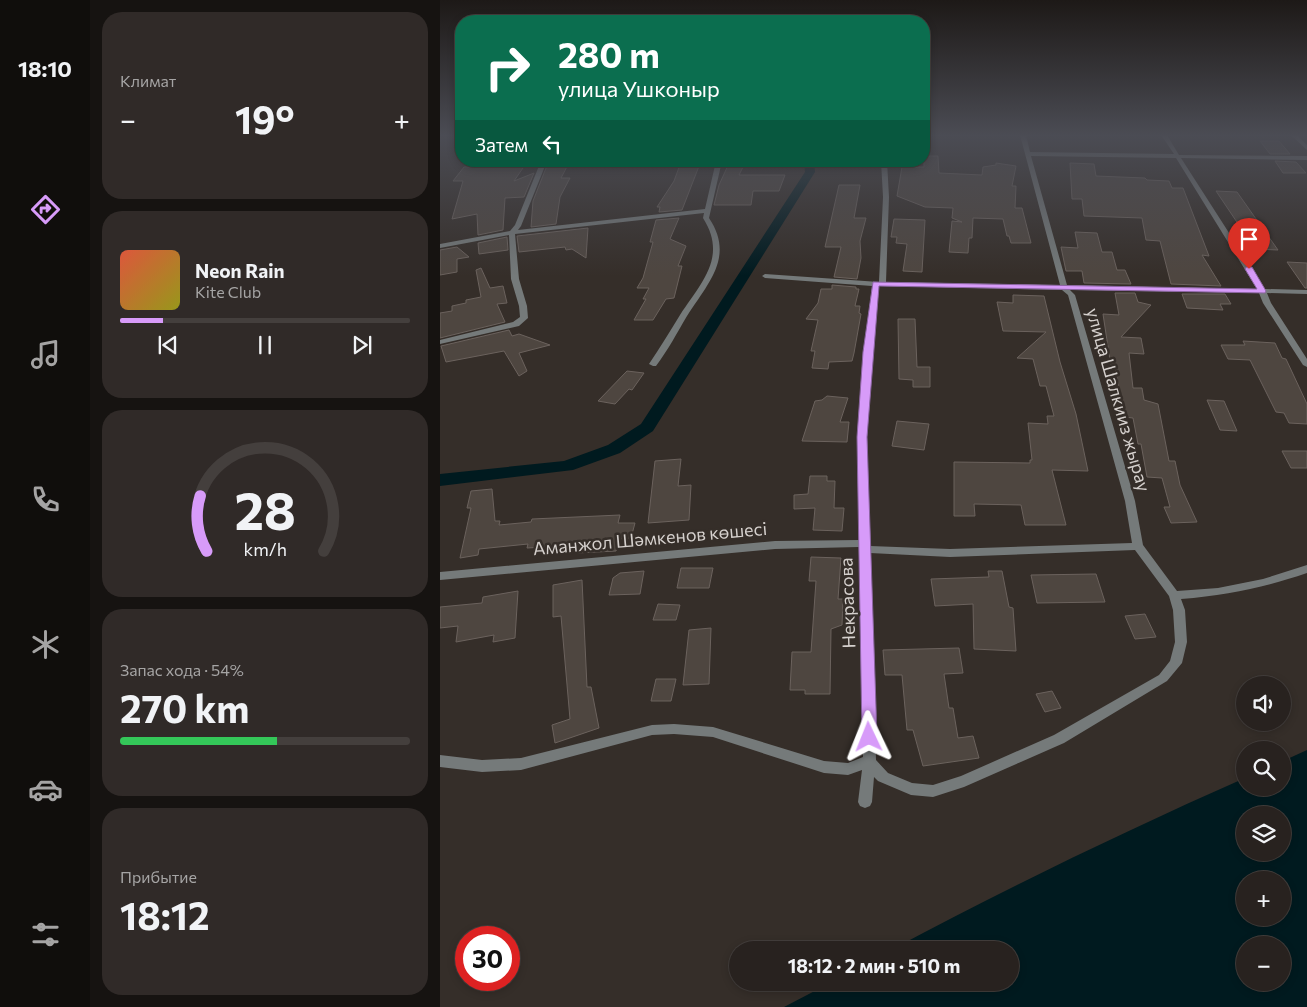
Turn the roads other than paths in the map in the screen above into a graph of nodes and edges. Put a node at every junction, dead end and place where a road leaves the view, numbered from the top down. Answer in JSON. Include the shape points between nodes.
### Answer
{"nodes":[{"id":1,"x":536,"y":182,"type":"edge"},
{"id":2,"x":713,"y":182,"type":"edge"},
{"id":3,"x":885,"y":182,"type":"edge"},
{"id":4,"x":1036,"y":182,"type":"edge"},
{"id":5,"x":1194,"y":182,"type":"edge"},
{"id":6,"x":707,"y":212,"type":"junction"},
{"id":7,"x":512,"y":232,"type":"junction"},
{"id":8,"x":440,"y":246,"type":"edge"},
{"id":9,"x":765,"y":276,"type":"dead end"},
{"id":10,"x":879,"y":284,"type":"junction"},
{"id":11,"x":1064,"y":286,"type":"junction"},
{"id":12,"x":1262,"y":291,"type":"junction"},
{"id":13,"x":1307,"y":292,"type":"edge"},
{"id":14,"x":440,"y":342,"type":"edge"},
{"id":15,"x":653,"y":364,"type":"dead end"},
{"id":16,"x":1307,"y":364,"type":"edge"},
{"id":17,"x":864,"y":546,"type":"junction"},
{"id":18,"x":1138,"y":546,"type":"junction"},
{"id":19,"x":1307,"y":570,"type":"edge"},
{"id":20,"x":440,"y":576,"type":"edge"},
{"id":21,"x":1174,"y":595,"type":"junction"},
{"id":22,"x":440,"y":761,"type":"edge"},
{"id":23,"x":869,"y":761,"type":"junction"},
{"id":24,"x":865,"y":802,"type":"dead end"}],
"edges":[{"from":1,"to":7,"type":"street","via":[[518,226]]},
{"from":2,"to":6,"type":"street"},
{"from":3,"to":10,"type":"street","name":"Некрасова"},
{"from":4,"to":11,"type":"street","name":"улица Шалкииз жырау"},
{"from":5,"to":12,"type":"street"},
{"from":6,"to":7,"type":"street"},
{"from":6,"to":15,"type":"street","via":[[706,218],[713,228],[718,249],[712,271]]},
{"from":7,"to":8,"type":"street"},
{"from":7,"to":14,"type":"street","via":[[515,278],[524,318],[516,324]]},
{"from":9,"to":10,"type":"street"},
{"from":10,"to":11,"type":"street"},
{"from":10,"to":17,"type":"street","name":"Некрасова","via":[[868,352],[862,437]]},
{"from":11,"to":12,"type":"street"},
{"from":11,"to":18,"type":"street","name":"улица Шалкииз жырау","via":[[1071,295],[1107,415],[1130,501]]},
{"from":12,"to":13,"type":"street"},
{"from":12,"to":16,"type":"street"},
{"from":17,"to":18,"type":"street","name":"Аманжол Шәмкенов көшесі","via":[[950,554]]},
{"from":17,"to":20,"type":"street","name":"Аманжол Шәмкенов көшесі","via":[[774,545]]},
{"from":17,"to":23,"type":"street","name":"Некрасова"},
{"from":18,"to":21,"type":"street","name":"улица Шалкииз жырау"},
{"from":19,"to":21,"type":"street","via":[[1218,592]]},
{"from":21,"to":23,"type":"street","name":"улица Шалкииз жырау","via":[[1179,610],[1181,642],[1176,663],[1164,678],[1059,739],[933,792],[911,789],[883,777]]},
{"from":22,"to":23,"type":"street","via":[[482,766],[521,764],[652,730],[674,729],[713,732],[824,767],[848,769]]},
{"from":23,"to":24,"type":"street","name":"Некрасова"}]}
